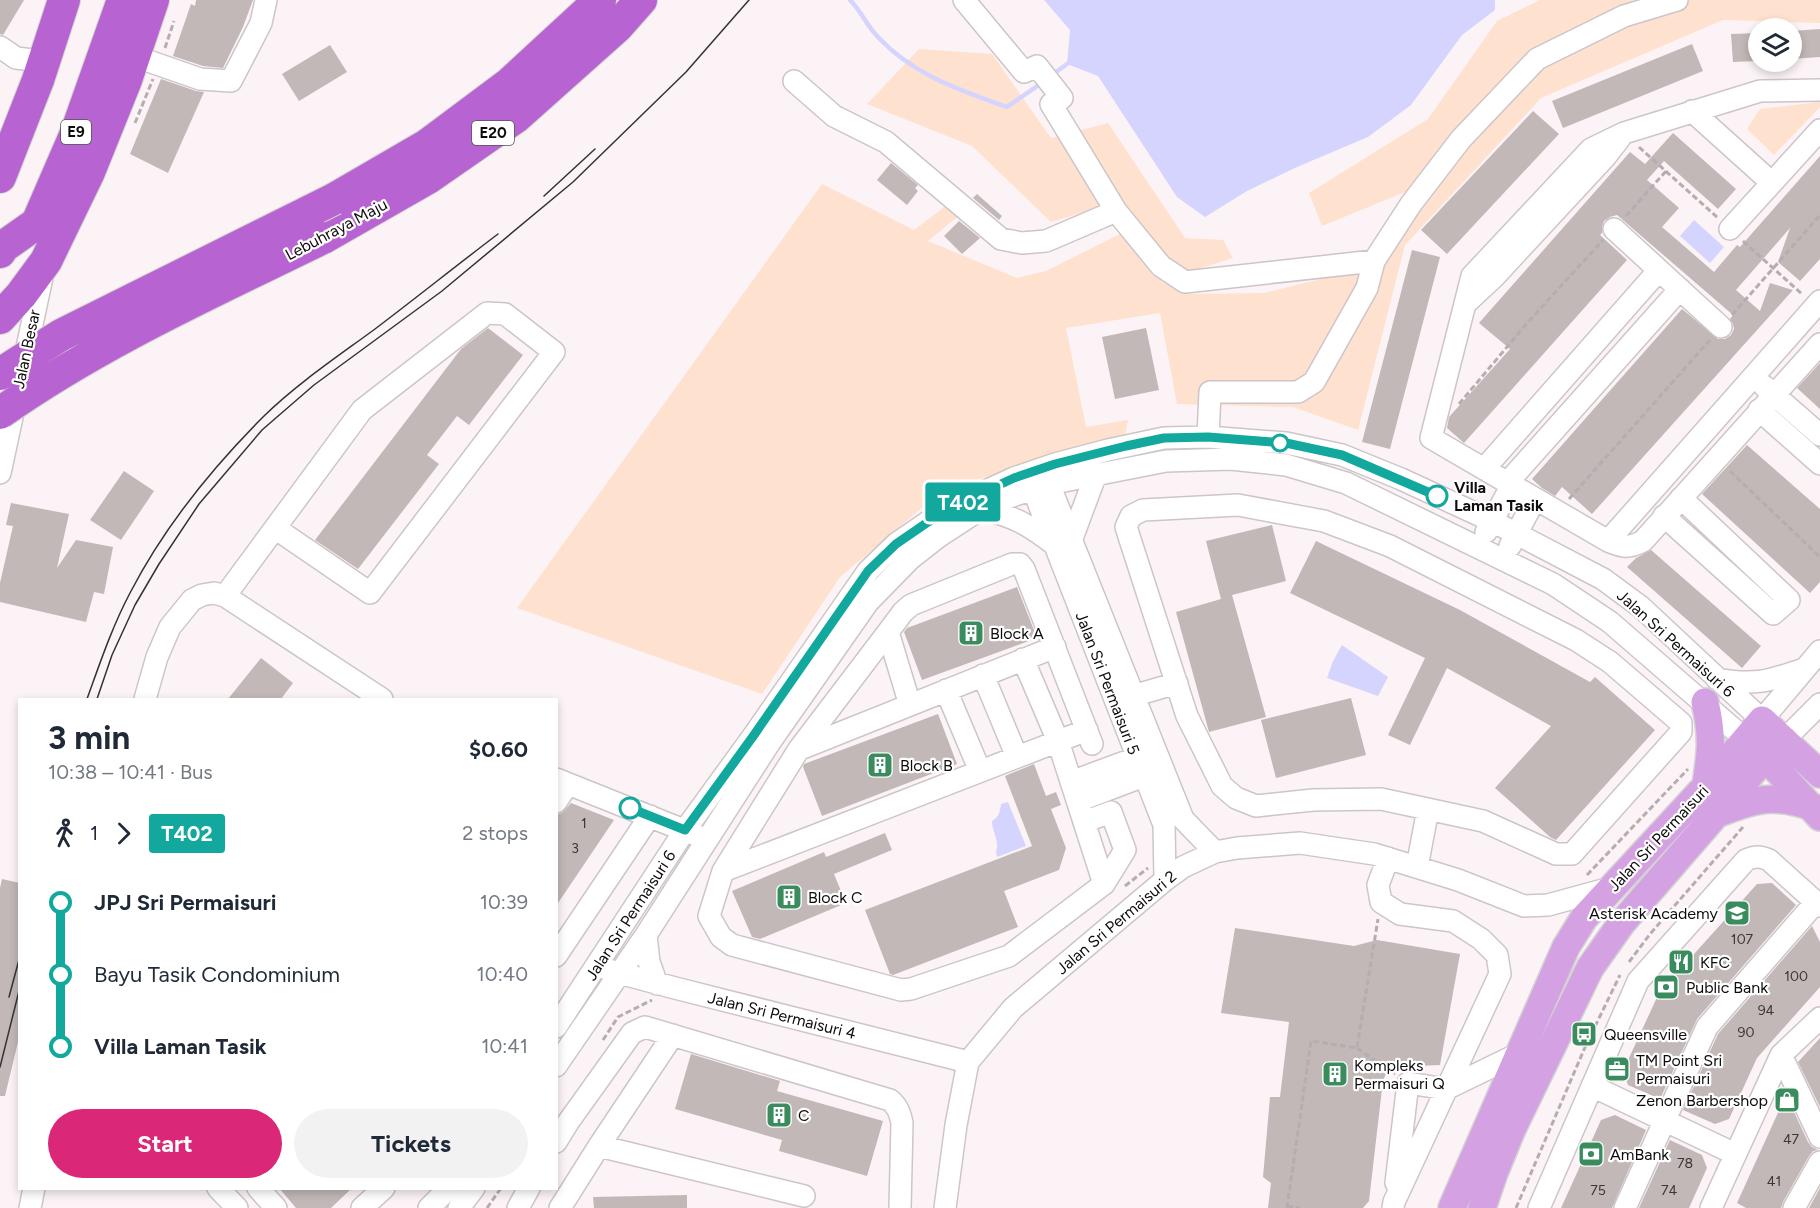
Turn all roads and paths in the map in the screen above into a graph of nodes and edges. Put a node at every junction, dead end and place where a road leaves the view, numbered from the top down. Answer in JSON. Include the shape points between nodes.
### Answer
{"nodes":[{"id":1,"x":49,"y":0,"type":"edge"},
{"id":2,"x":64,"y":0,"type":"edge"},
{"id":3,"x":100,"y":0,"type":"edge"},
{"id":4,"x":123,"y":0,"type":"edge"},
{"id":5,"x":266,"y":0,"type":"edge"},
{"id":6,"x":600,"y":0,"type":"edge"},
{"id":7,"x":641,"y":0,"type":"edge"},
{"id":8,"x":964,"y":0,"type":"edge"},
{"id":9,"x":1677,"y":0,"type":"edge"},
{"id":10,"x":164,"y":10,"type":"edge"},
{"id":11,"x":0,"y":47,"type":"edge"},
{"id":12,"x":147,"y":60,"type":"junction"},
{"id":13,"x":36,"y":70,"type":"junction"},
{"id":14,"x":794,"y":81,"type":"dead end"},
{"id":15,"x":1820,"y":90,"type":"edge"},
{"id":16,"x":1692,"y":111,"type":"junction"},
{"id":17,"x":1820,"y":130,"type":"edge"},
{"id":18,"x":1666,"y":171,"type":"dead end"},
{"id":19,"x":0,"y":177,"type":"edge"},
{"id":20,"x":1772,"y":183,"type":"junction"},
{"id":21,"x":1116,"y":211,"type":"junction"},
{"id":22,"x":1820,"y":215,"type":"edge"},
{"id":23,"x":1614,"y":229,"type":"junction"},
{"id":24,"x":1730,"y":229,"type":"dead end"},
{"id":25,"x":2,"y":250,"type":"edge"},
{"id":26,"x":45,"y":261,"type":"junction"},
{"id":27,"x":1374,"y":261,"type":"junction"},
{"id":28,"x":1659,"y":270,"type":"junction"},
{"id":29,"x":1680,"y":289,"type":"junction"},
{"id":30,"x":1820,"y":301,"type":"edge"},
{"id":31,"x":0,"y":318,"type":"edge"},
{"id":32,"x":1721,"y":327,"type":"junction"},
{"id":33,"x":1820,"y":344,"type":"edge"},
{"id":34,"x":0,"y":374,"type":"edge"},
{"id":35,"x":1753,"y":377,"type":"junction"},
{"id":36,"x":1774,"y":394,"type":"junction"},
{"id":37,"x":1759,"y":410,"type":"junction"},
{"id":38,"x":1453,"y":411,"type":"dead end"},
{"id":39,"x":0,"y":413,"type":"edge"},
{"id":40,"x":1820,"y":435,"type":"edge"},
{"id":41,"x":1208,"y":437,"type":"junction"},
{"id":42,"x":1717,"y":458,"type":"junction"},
{"id":43,"x":1820,"y":464,"type":"edge"},
{"id":44,"x":1484,"y":469,"type":"junction"},
{"id":45,"x":0,"y":472,"type":"edge"},
{"id":46,"x":1096,"y":474,"type":"junction"},
{"id":47,"x":1044,"y":479,"type":"junction"},
{"id":48,"x":1507,"y":490,"type":"junction"},
{"id":49,"x":1681,"y":498,"type":"junction"},
{"id":50,"x":1531,"y":507,"type":"junction"},
{"id":51,"x":981,"y":509,"type":"junction"},
{"id":52,"x":1557,"y":513,"type":"junction"},
{"id":53,"x":1664,"y":516,"type":"junction"},
{"id":54,"x":1492,"y":521,"type":"junction"},
{"id":55,"x":275,"y":528,"type":"junction"},
{"id":56,"x":1517,"y":534,"type":"junction"},
{"id":57,"x":1608,"y":541,"type":"junction"},
{"id":58,"x":1063,"y":543,"type":"junction"},
{"id":59,"x":1479,"y":547,"type":"junction"},
{"id":60,"x":1820,"y":557,"type":"edge"},
{"id":61,"x":1504,"y":559,"type":"junction"},
{"id":62,"x":225,"y":596,"type":"junction"},
{"id":63,"x":888,"y":632,"type":"junction"},
{"id":64,"x":1055,"y":646,"type":"junction"},
{"id":65,"x":1820,"y":651,"type":"edge"},
{"id":66,"x":1023,"y":659,"type":"junction"},
{"id":67,"x":1805,"y":669,"type":"junction"},
{"id":68,"x":983,"y":675,"type":"junction"},
{"id":69,"x":1179,"y":689,"type":"junction"},
{"id":70,"x":946,"y":690,"type":"junction"},
{"id":71,"x":1711,"y":691,"type":"junction"},
{"id":72,"x":372,"y":697,"type":"edge"},
{"id":73,"x":145,"y":698,"type":"edge"},
{"id":74,"x":1127,"y":704,"type":"junction"},
{"id":75,"x":1820,"y":704,"type":"edge"},
{"id":76,"x":909,"y":705,"type":"junction"},
{"id":77,"x":1753,"y":729,"type":"junction"},
{"id":78,"x":1058,"y":741,"type":"junction"},
{"id":79,"x":799,"y":749,"type":"junction"},
{"id":80,"x":1775,"y":749,"type":"junction"},
{"id":81,"x":1017,"y":757,"type":"junction"},
{"id":82,"x":1150,"y":763,"type":"junction"},
{"id":83,"x":980,"y":771,"type":"junction"},
{"id":84,"x":1820,"y":774,"type":"edge"},
{"id":85,"x":1697,"y":778,"type":"junction"},
{"id":86,"x":562,"y":782,"type":"edge"},
{"id":87,"x":1074,"y":792,"type":"junction"},
{"id":88,"x":1428,"y":809,"type":"junction"},
{"id":89,"x":1816,"y":812,"type":"edge"},
{"id":90,"x":1718,"y":813,"type":"junction"},
{"id":91,"x":650,"y":816,"type":"junction"},
{"id":92,"x":1084,"y":822,"type":"junction"},
{"id":93,"x":685,"y":830,"type":"junction"},
{"id":94,"x":707,"y":840,"type":"junction"},
{"id":95,"x":1215,"y":852,"type":"junction"},
{"id":96,"x":1164,"y":856,"type":"junction"},
{"id":97,"x":1388,"y":858,"type":"junction"},
{"id":98,"x":1417,"y":867,"type":"junction"},
{"id":99,"x":723,"y":871,"type":"junction"},
{"id":100,"x":1585,"y":877,"type":"dead end"},
{"id":101,"x":1165,"y":880,"type":"junction"},
{"id":102,"x":1114,"y":885,"type":"junction"},
{"id":103,"x":1614,"y":887,"type":"junction"},
{"id":104,"x":1381,"y":902,"type":"junction"},
{"id":105,"x":1818,"y":904,"type":"edge"},
{"id":106,"x":646,"y":935,"type":"junction"},
{"id":107,"x":558,"y":953,"type":"edge"},
{"id":108,"x":597,"y":967,"type":"junction"},
{"id":109,"x":620,"y":972,"type":"junction"},
{"id":110,"x":657,"y":984,"type":"junction"},
{"id":111,"x":1820,"y":1018,"type":"edge"},
{"id":112,"x":558,"y":1024,"type":"edge"},
{"id":113,"x":673,"y":1035,"type":"junction"},
{"id":114,"x":1357,"y":1048,"type":"junction"},
{"id":115,"x":1518,"y":1054,"type":"junction"},
{"id":116,"x":1781,"y":1054,"type":"junction"},
{"id":117,"x":968,"y":1062,"type":"junction"},
{"id":118,"x":558,"y":1063,"type":"edge"},
{"id":119,"x":1408,"y":1083,"type":"junction"},
{"id":120,"x":1592,"y":1086,"type":"junction"},
{"id":121,"x":1446,"y":1089,"type":"junction"},
{"id":122,"x":563,"y":1117,"type":"edge"},
{"id":123,"x":1665,"y":1121,"type":"junction"},
{"id":124,"x":558,"y":1135,"type":"edge"},
{"id":125,"x":1820,"y":1137,"type":"edge"},
{"id":126,"x":599,"y":1146,"type":"junction"},
{"id":127,"x":1735,"y":1154,"type":"junction"},
{"id":128,"x":1820,"y":1162,"type":"edge"},
{"id":129,"x":34,"y":1190,"type":"edge"},
{"id":130,"x":220,"y":1190,"type":"edge"},
{"id":131,"x":261,"y":1190,"type":"edge"},
{"id":132,"x":382,"y":1190,"type":"edge"},
{"id":133,"x":447,"y":1190,"type":"edge"},
{"id":134,"x":500,"y":1190,"type":"edge"},
{"id":135,"x":529,"y":1190,"type":"edge"},
{"id":136,"x":804,"y":1196,"type":"dead end"},
{"id":137,"x":1394,"y":1205,"type":"edge"},
{"id":138,"x":1287,"y":1207,"type":"edge"},
{"id":139,"x":30,"y":1208,"type":"edge"},
{"id":140,"x":237,"y":1208,"type":"edge"},
{"id":141,"x":276,"y":1208,"type":"edge"},
{"id":142,"x":362,"y":1208,"type":"edge"},
{"id":143,"x":429,"y":1208,"type":"edge"},
{"id":144,"x":487,"y":1208,"type":"edge"},
{"id":145,"x":518,"y":1208,"type":"edge"},
{"id":146,"x":560,"y":1208,"type":"edge"},
{"id":147,"x":900,"y":1208,"type":"edge"},
{"id":148,"x":945,"y":1208,"type":"edge"},
{"id":149,"x":1300,"y":1208,"type":"edge"},
{"id":150,"x":1452,"y":1208,"type":"edge"},
{"id":151,"x":1482,"y":1208,"type":"edge"},
{"id":152,"x":1539,"y":1208,"type":"edge"},
{"id":153,"x":1625,"y":1208,"type":"edge"},
{"id":154,"x":1711,"y":1208,"type":"edge"},
{"id":155,"x":1794,"y":1208,"type":"edge"}],
"edges":[{"from":1,"to":13,"type":"street"},
{"from":2,"to":13,"type":"highway"},
{"from":3,"to":25,"type":"highway","via":[[36,183]]},
{"from":4,"to":25,"type":"highway","number":"E9","via":[[76,133],[37,223]]},
{"from":5,"to":12,"type":"street","via":[[261,23],[231,81],[200,79]]},
{"from":6,"to":34,"type":"highway","name":"Lebuhraya Maju","number":"E20","bridge":true,"via":[[501,90],[427,145],[334,199],[61,335]]},
{"from":7,"to":39,"type":"highway","name":"Lebuhraya Maju","number":"E20","bridge":true,"via":[[618,26],[516,117],[428,178],[323,238],[121,338]]},
{"from":8,"to":21,"type":"street","via":[[1024,72],[1036,66],[1062,98],[1051,104]]},
{"from":9,"to":27,"type":"street","via":[[1624,15],[1537,58],[1461,139]]},
{"from":10,"to":12,"type":"highway","number":"E9"},
{"from":10,"to":12,"type":"path"},
{"from":11,"to":13,"type":"street"},
{"from":12,"to":26,"type":"highway","number":"E9"},
{"from":13,"to":19,"type":"highway"},
{"from":14,"to":21,"type":"street","via":[[834,116],[886,142],[1001,239],[1022,243],[1046,241]]},
{"from":15,"to":16,"type":"street","via":[[1760,91]]},
{"from":16,"to":20,"type":"street"},
{"from":16,"to":44,"type":"street","via":[[1624,133],[1465,304],[1431,438]]},
{"from":17,"to":20,"type":"street"},
{"from":18,"to":23,"type":"path"},
{"from":20,"to":24,"type":"street"},
{"from":21,"to":27,"type":"street","via":[[1161,267],[1185,282]]},
{"from":22,"to":32,"type":"path"},
{"from":23,"to":28,"type":"street"},
{"from":23,"to":38,"type":"path"},
{"from":26,"to":31,"type":"highway","number":"E9"},
{"from":26,"to":45,"type":"street","name":"Jalan Besar"},
{"from":27,"to":41,"type":"street","via":[[1367,288],[1314,382],[1298,392],[1209,392]]},
{"from":28,"to":29,"type":"street"},
{"from":28,"to":44,"type":"street"},
{"from":29,"to":32,"type":"street"},
{"from":29,"to":48,"type":"street"},
{"from":30,"to":35,"type":"street"},
{"from":32,"to":52,"type":"path"},
{"from":33,"to":36,"type":"street"},
{"from":35,"to":36,"type":"street"},
{"from":35,"to":57,"type":"street"},
{"from":36,"to":37,"type":"street"},
{"from":36,"to":40,"type":"street"},
{"from":37,"to":42,"type":"street"},
{"from":37,"to":43,"type":"street"},
{"from":41,"to":47,"type":"street","name":"Jalan Sri Permaisuri 6","via":[[1164,438],[1108,450]]},
{"from":41,"to":54,"type":"street","name":"Jalan Sri Permaisuri 6","via":[[1286,443],[1342,455]]},
{"from":42,"to":49,"type":"street"},
{"from":42,"to":60,"type":"path"},
{"from":44,"to":48,"type":"street"},
{"from":46,"to":47,"type":"street","name":"Jalan Sri Permaisuri 6"},
{"from":46,"to":58,"type":"street"},
{"from":46,"to":59,"type":"street","name":"Jalan Sri Permaisuri 6","via":[[1166,461],[1231,459],[1286,465],[1346,483]]},
{"from":47,"to":51,"type":"street","name":"Jalan Sri Permaisuri 6"},
{"from":47,"to":58,"type":"street","name":"Jalan Sri Permaisuri 5"},
{"from":47,"to":93,"type":"street","name":"Jalan Sri Permaisuri 6","via":[[1014,478],[973,497],[896,544],[868,571]]},
{"from":48,"to":50,"type":"street"},
{"from":48,"to":54,"type":"street"},
{"from":49,"to":53,"type":"street"},
{"from":49,"to":53,"type":"street","via":[[1789,600],[1773,614]]},
{"from":50,"to":52,"type":"street"},
{"from":50,"to":56,"type":"street"},
{"from":51,"to":58,"type":"street","via":[[1004,514]]},
{"from":51,"to":94,"type":"street","name":"Jalan Sri Permaisuri 6","via":[[910,558],[868,602]]},
{"from":52,"to":57,"type":"street"},
{"from":53,"to":57,"type":"street","via":[[1642,541],[1632,546]]},
{"from":54,"to":56,"type":"street","name":"Jalan Sri Permaisuri 6"},
{"from":54,"to":59,"type":"street"},
{"from":55,"to":55,"type":"street","via":[[362,410],[487,313],[505,314],[554,352],[370,593]]},
{"from":55,"to":62,"type":"street"},
{"from":56,"to":61,"type":"street"},
{"from":56,"to":71,"type":"street","name":"Jalan Sri Permaisuri 6","via":[[1603,579],[1641,607]]},
{"from":58,"to":74,"type":"street","name":"Jalan Sri Permaisuri 5"},
{"from":59,"to":61,"type":"street","name":"Jalan Sri Permaisuri 6"},
{"from":61,"to":71,"type":"street","name":"Jalan Sri Permaisuri 6","via":[[1553,584]]},
{"from":62,"to":72,"type":"street"},
{"from":62,"to":73,"type":"street","via":[[214,593],[192,600],[170,627]]},
{"from":63,"to":64,"type":"street","via":[[911,605],[1020,564]]},
{"from":63,"to":76,"type":"street"},
{"from":63,"to":79,"type":"street"},
{"from":64,"to":66,"type":"street"},
{"from":64,"to":78,"type":"street","via":[[1090,737]]},
{"from":65,"to":67,"type":"street","name":"Jalan Sri Permaisuri"},
{"from":66,"to":68,"type":"street"},
{"from":66,"to":78,"type":"street"},
{"from":67,"to":71,"type":"street","via":[[1768,681]]},
{"from":67,"to":77,"type":"street","name":"Jalan Sri Permaisuri"},
{"from":68,"to":70,"type":"street"},
{"from":68,"to":81,"type":"street"},
{"from":69,"to":74,"type":"street"},
{"from":69,"to":88,"type":"street","via":[[1187,716],[1222,786],[1236,798],[1256,806],[1381,799]]},
{"from":69,"to":88,"type":"street","via":[[1126,527],[1131,516],[1143,510],[1238,505],[1324,521],[1390,546],[1576,640],[1610,662],[1681,723],[1681,732],[1572,855],[1556,854],[1483,821]]},
{"from":70,"to":76,"type":"street"},
{"from":70,"to":83,"type":"street"},
{"from":71,"to":77,"type":"street","name":"Jalan Sri Permaisuri 6"},
{"from":71,"to":85,"type":"main road","via":[[1712,744]]},
{"from":74,"to":82,"type":"street","name":"Jalan Sri Permaisuri 5"},
{"from":75,"to":80,"type":"street","name":"Jalan Sri Permaisuri"},
{"from":76,"to":79,"type":"street"},
{"from":77,"to":80,"type":"main road"},
{"from":77,"to":85,"type":"main road","name":"Jalan Sri Permaisuri"},
{"from":78,"to":81,"type":"street"},
{"from":78,"to":87,"type":"street"},
{"from":79,"to":99,"type":"street"},
{"from":80,"to":84,"type":"main road"},
{"from":80,"to":89,"type":"main road"},
{"from":80,"to":90,"type":"main road","name":"Jalan Sri Permaisuri"},
{"from":81,"to":83,"type":"street"},
{"from":82,"to":87,"type":"street"},
{"from":82,"to":95,"type":"street","name":"Jalan Sri Permaisuri 5","via":[[1183,819]]},
{"from":82,"to":96,"type":"street","name":"Jalan Sri Permaisuri 5","via":[[1164,825]]},
{"from":83,"to":99,"type":"street"},
{"from":85,"to":100,"type":"path"},
{"from":85,"to":103,"type":"main road","name":"Jalan Sri Permaisuri"},
{"from":86,"to":91,"type":"street"},
{"from":87,"to":92,"type":"street"},
{"from":88,"to":98,"type":"street"},
{"from":89,"to":90,"type":"main road","via":[[1792,801],[1767,798]]},
{"from":90,"to":151,"type":"main road","name":"Jalan Sri Permaisuri","via":[[1621,924],[1590,968],[1512,1129]]},
{"from":91,"to":93,"type":"street"},
{"from":91,"to":107,"type":"street"},
{"from":92,"to":102,"type":"street"},
{"from":92,"to":102,"type":"street","via":[[1111,812],[1125,850]]},
{"from":93,"to":94,"type":"street"},
{"from":93,"to":108,"type":"street","name":"Jalan Sri Permaisuri 6"},
{"from":94,"to":106,"type":"street","name":"Jalan Sri Permaisuri 6"},
{"from":95,"to":97,"type":"street","name":"Jalan Sri Permaisuri 2","via":[[1300,843]]},
{"from":95,"to":101,"type":"street","name":"Jalan Sri Permaisuri 2"},
{"from":96,"to":101,"type":"street","name":"Jalan Sri Permaisuri 5"},
{"from":96,"to":102,"type":"path"},
{"from":97,"to":98,"type":"street","name":"Jalan Sri Permaisuri 2"},
{"from":97,"to":104,"type":"street","via":[[1378,885]]},
{"from":98,"to":103,"type":"street","name":"Jalan Sri Permaisuri 2","via":[[1524,906],[1548,905]]},
{"from":99,"to":102,"type":"street","via":[[709,916],[726,942],[901,990],[911,990],[1009,956]]},
{"from":101,"to":117,"type":"street","name":"Jalan Sri Permaisuri 2","via":[[1013,1008]]},
{"from":103,"to":115,"type":"main road","name":"Jalan Sri Permaisuri","via":[[1584,918],[1566,947]]},
{"from":104,"to":114,"type":"path"},
{"from":104,"to":121,"type":"street","via":[[1400,914],[1453,921],[1497,955],[1500,974]]},
{"from":105,"to":120,"type":"street","via":[[1769,860],[1754,856],[1746,860],[1638,981]]},
{"from":105,"to":123,"type":"street","via":[[1707,1027]]},
{"from":106,"to":109,"type":"street","name":"Jalan Sri Permaisuri 6"},
{"from":106,"to":110,"type":"street"},
{"from":108,"to":109,"type":"street","name":"Jalan Sri Permaisuri 4"},
{"from":108,"to":112,"type":"street","name":"Jalan Sri Permaisuri 6"},
{"from":109,"to":110,"type":"street","name":"Jalan Sri Permaisuri 4"},
{"from":109,"to":118,"type":"street","name":"Jalan Sri Permaisuri 6"},
{"from":110,"to":117,"type":"street","name":"Jalan Sri Permaisuri 4"},
{"from":111,"to":116,"type":"street"},
{"from":113,"to":122,"type":"street","via":[[645,1027],[632,1033]]},
{"from":113,"to":126,"type":"street"},
{"from":113,"to":147,"type":"street","via":[[890,1100],[901,1114],[902,1123]]},
{"from":114,"to":119,"type":"path"},
{"from":114,"to":138,"type":"path","via":[[1311,1041]]},
{"from":115,"to":121,"type":"street"},
{"from":115,"to":150,"type":"main road","name":"Jalan Sri Permaisuri"},
{"from":116,"to":125,"type":"street"},
{"from":116,"to":127,"type":"street"},
{"from":117,"to":148,"type":"street","name":"Jalan Sri Permaisuri 2"},
{"from":119,"to":121,"type":"street"},
{"from":119,"to":137,"type":"street"},
{"from":120,"to":123,"type":"street"},
{"from":120,"to":152,"type":"street"},
{"from":121,"to":137,"type":"street"},
{"from":122,"to":124,"type":"street"},
{"from":123,"to":127,"type":"street"},
{"from":123,"to":153,"type":"street"},
{"from":126,"to":136,"type":"street"},
{"from":126,"to":146,"type":"street"},
{"from":127,"to":154,"type":"street"},
{"from":128,"to":155,"type":"street"},
{"from":129,"to":139,"type":"street"},
{"from":130,"to":140,"type":"street"},
{"from":131,"to":141,"type":"street"},
{"from":132,"to":142,"type":"street"},
{"from":133,"to":143,"type":"street"},
{"from":134,"to":144,"type":"path"},
{"from":135,"to":145,"type":"street"},
{"from":138,"to":149,"type":"path"}]}
